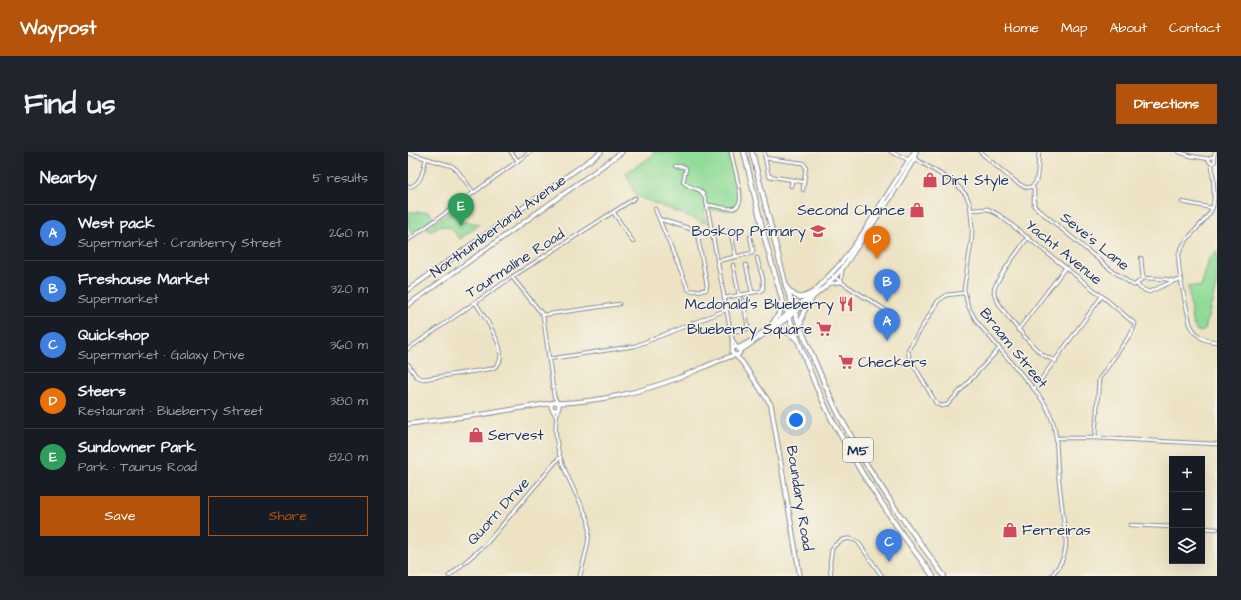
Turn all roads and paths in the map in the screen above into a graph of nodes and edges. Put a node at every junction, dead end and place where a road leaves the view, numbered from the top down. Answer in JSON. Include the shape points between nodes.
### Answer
{"nodes":[{"id":1,"x":511,"y":152,"type":"edge"},
{"id":2,"x":530,"y":152,"type":"edge"},
{"id":3,"x":601,"y":152,"type":"edge"},
{"id":4,"x":622,"y":152,"type":"edge"},
{"id":5,"x":730,"y":152,"type":"edge"},
{"id":6,"x":744,"y":152,"type":"edge"},
{"id":7,"x":752,"y":152,"type":"edge"},
{"id":8,"x":764,"y":152,"type":"edge"},
{"id":9,"x":891,"y":152,"type":"edge"},
{"id":10,"x":915,"y":152,"type":"edge"},
{"id":11,"x":980,"y":152,"type":"edge"},
{"id":12,"x":1039,"y":152,"type":"edge"},
{"id":13,"x":1179,"y":152,"type":"edge"},
{"id":14,"x":1215,"y":152,"type":"edge"},
{"id":15,"x":408,"y":153,"type":"edge"},
{"id":16,"x":912,"y":157,"type":"junction"},
{"id":17,"x":1214,"y":157,"type":"junction"},
{"id":18,"x":426,"y":158,"type":"junction"},
{"id":19,"x":765,"y":158,"type":"junction"},
{"id":20,"x":1209,"y":159,"type":"junction"},
{"id":21,"x":518,"y":160,"type":"junction"},
{"id":22,"x":908,"y":160,"type":"junction"},
{"id":23,"x":912,"y":162,"type":"junction"},
{"id":24,"x":1212,"y":163,"type":"junction"},
{"id":25,"x":675,"y":166,"type":"dead end"},
{"id":26,"x":792,"y":180,"type":"junction"},
{"id":27,"x":804,"y":182,"type":"junction"},
{"id":28,"x":791,"y":186,"type":"dead end"},
{"id":29,"x":1032,"y":186,"type":"junction"},
{"id":30,"x":408,"y":187,"type":"edge"},
{"id":31,"x":803,"y":190,"type":"dead end"},
{"id":32,"x":473,"y":192,"type":"junction"},
{"id":33,"x":635,"y":198,"type":"dead end"},
{"id":34,"x":1182,"y":202,"type":"dead end"},
{"id":35,"x":707,"y":205,"type":"junction"},
{"id":36,"x":1212,"y":208,"type":"junction"},
{"id":37,"x":655,"y":209,"type":"dead end"},
{"id":38,"x":971,"y":210,"type":"junction"},
{"id":39,"x":614,"y":213,"type":"junction"},
{"id":40,"x":659,"y":219,"type":"junction"},
{"id":41,"x":730,"y":230,"type":"dead end"},
{"id":42,"x":711,"y":231,"type":"junction"},
{"id":43,"x":698,"y":234,"type":"junction"},
{"id":44,"x":712,"y":235,"type":"junction"},
{"id":45,"x":750,"y":237,"type":"dead end"},
{"id":46,"x":1028,"y":237,"type":"junction"},
{"id":47,"x":698,"y":238,"type":"junction"},
{"id":48,"x":408,"y":240,"type":"edge"},
{"id":49,"x":633,"y":242,"type":"dead end"},
{"id":50,"x":736,"y":257,"type":"junction"},
{"id":51,"x":757,"y":258,"type":"dead end"},
{"id":52,"x":1141,"y":258,"type":"dead end"},
{"id":53,"x":717,"y":261,"type":"junction"},
{"id":54,"x":746,"y":264,"type":"dead end"},
{"id":55,"x":733,"y":265,"type":"dead end"},
{"id":56,"x":1066,"y":267,"type":"junction"},
{"id":57,"x":842,"y":269,"type":"junction"},
{"id":58,"x":832,"y":275,"type":"junction"},
{"id":59,"x":512,"y":277,"type":"junction"},
{"id":60,"x":1143,"y":278,"type":"junction"},
{"id":61,"x":1182,"y":280,"type":"junction"},
{"id":62,"x":841,"y":282,"type":"junction"},
{"id":63,"x":1174,"y":282,"type":"junction"},
{"id":64,"x":1137,"y":284,"type":"junction"},
{"id":65,"x":786,"y":286,"type":"junction"},
{"id":66,"x":825,"y":287,"type":"junction"},
{"id":67,"x":408,"y":290,"type":"edge"},
{"id":68,"x":752,"y":292,"type":"junction"},
{"id":69,"x":814,"y":292,"type":"junction"},
{"id":70,"x":964,"y":293,"type":"junction"},
{"id":71,"x":739,"y":295,"type":"junction"},
{"id":72,"x":1102,"y":296,"type":"junction"},
{"id":73,"x":724,"y":298,"type":"junction"},
{"id":74,"x":812,"y":298,"type":"junction"},
{"id":75,"x":782,"y":299,"type":"junction"},
{"id":76,"x":744,"y":300,"type":"dead end"},
{"id":77,"x":475,"y":302,"type":"junction"},
{"id":78,"x":619,"y":304,"type":"dead end"},
{"id":79,"x":408,"y":305,"type":"edge"},
{"id":80,"x":726,"y":310,"type":"junction"},
{"id":81,"x":794,"y":311,"type":"junction"},
{"id":82,"x":544,"y":315,"type":"junction"},
{"id":83,"x":789,"y":316,"type":"junction"},
{"id":84,"x":895,"y":316,"type":"dead end"},
{"id":85,"x":800,"y":327,"type":"junction"},
{"id":86,"x":770,"y":330,"type":"junction"},
{"id":87,"x":1018,"y":330,"type":"junction"},
{"id":88,"x":731,"y":332,"type":"junction"},
{"id":89,"x":799,"y":342,"type":"junction"},
{"id":90,"x":1217,"y":342,"type":"edge"},
{"id":91,"x":408,"y":349,"type":"edge"},
{"id":92,"x":1000,"y":349,"type":"junction"},
{"id":93,"x":736,"y":350,"type":"junction"},
{"id":94,"x":736,"y":355,"type":"junction"},
{"id":95,"x":549,"y":359,"type":"junction"},
{"id":96,"x":722,"y":359,"type":"junction"},
{"id":97,"x":1056,"y":361,"type":"junction"},
{"id":98,"x":742,"y":362,"type":"junction"},
{"id":99,"x":408,"y":364,"type":"edge"},
{"id":100,"x":1034,"y":390,"type":"junction"},
{"id":101,"x":556,"y":404,"type":"junction"},
{"id":102,"x":540,"y":405,"type":"junction"},
{"id":103,"x":552,"y":409,"type":"junction"},
{"id":104,"x":556,"y":417,"type":"junction"},
{"id":105,"x":408,"y":424,"type":"edge"},
{"id":106,"x":1056,"y":438,"type":"junction"},
{"id":107,"x":1095,"y":438,"type":"junction"},
{"id":108,"x":1217,"y":444,"type":"edge"},
{"id":109,"x":559,"y":458,"type":"junction"},
{"id":110,"x":1130,"y":525,"type":"dead end"},
{"id":111,"x":1169,"y":527,"type":"edge"},
{"id":112,"x":1205,"y":528,"type":"edge"},
{"id":113,"x":1217,"y":529,"type":"edge"},
{"id":114,"x":449,"y":576,"type":"edge"},
{"id":115,"x":580,"y":576,"type":"edge"},
{"id":116,"x":800,"y":576,"type":"edge"},
{"id":117,"x":831,"y":576,"type":"edge"},
{"id":118,"x":882,"y":576,"type":"edge"},
{"id":119,"x":933,"y":576,"type":"edge"},
{"id":120,"x":944,"y":576,"type":"edge"},
{"id":121,"x":1051,"y":576,"type":"edge"}],
"edges":[{"from":1,"to":21,"type":"street"},
{"from":2,"to":21,"type":"street"},
{"from":3,"to":67,"type":"street","name":"Northumberland Avenue"},
{"from":4,"to":79,"type":"street","name":"Northumberland Avenue"},
{"from":5,"to":35,"type":"street","via":[[740,195],[739,203],[733,208]]},
{"from":6,"to":75,"type":"main road","number":"M5"},
{"from":7,"to":65,"type":"main road","number":"M5"},
{"from":8,"to":19,"type":"street"},
{"from":9,"to":22,"type":"street"},
{"from":10,"to":16,"type":"street"},
{"from":11,"to":29,"type":"street","via":[[1022,186]]},
{"from":12,"to":29,"type":"street","via":[[1037,179]]},
{"from":13,"to":20,"type":"street"},
{"from":14,"to":17,"type":"street"},
{"from":15,"to":18,"type":"street"},
{"from":16,"to":22,"type":"street"},
{"from":16,"to":23,"type":"street"},
{"from":16,"to":38,"type":"street","name":"Braam Street","via":[[955,183],[966,195]]},
{"from":17,"to":20,"type":"street"},
{"from":17,"to":24,"type":"street","via":[[1215,161]]},
{"from":18,"to":30,"type":"street","via":[[420,180]]},
{"from":18,"to":32,"type":"street","via":[[452,166]]},
{"from":19,"to":26,"type":"street","via":[[769,176]]},
{"from":19,"to":27,"type":"street","via":[[803,163],[806,167]]},
{"from":20,"to":24,"type":"street"},
{"from":21,"to":32,"type":"street"},
{"from":22,"to":23,"type":"street"},
{"from":22,"to":58,"type":"street","via":[[861,236]]},
{"from":23,"to":57,"type":"street"},
{"from":24,"to":36,"type":"street"},
{"from":25,"to":35,"type":"street","via":[[685,167],[684,182],[702,192]]},
{"from":26,"to":27,"type":"street"},
{"from":26,"to":28,"type":"street"},
{"from":27,"to":31,"type":"street"},
{"from":29,"to":64,"type":"street","name":"Seve's Lane","via":[[1034,206],[1125,280],[1133,285]]},
{"from":32,"to":48,"type":"street"},
{"from":33,"to":39,"type":"street","name":"Tourmaline Road"},
{"from":34,"to":36,"type":"street"},
{"from":35,"to":42,"type":"street","name":"Boundary Road"},
{"from":36,"to":61,"type":"street","via":[[1180,250],[1178,264]]},
{"from":37,"to":40,"type":"street"},
{"from":38,"to":46,"type":"street","name":"Yacht Avenue","via":[[991,210]]},
{"from":38,"to":70,"type":"street","name":"Braam Street","via":[[972,237]]},
{"from":39,"to":49,"type":"street"},
{"from":39,"to":59,"type":"street","name":"Tourmaline Road"},
{"from":40,"to":43,"type":"street","via":[[688,228]]},
{"from":40,"to":47,"type":"street","via":[[690,291],[703,291],[707,287]]},
{"from":41,"to":50,"type":"street"},
{"from":42,"to":43,"type":"street"},
{"from":42,"to":44,"type":"street","name":"Boundary Road"},
{"from":43,"to":47,"type":"street"},
{"from":44,"to":47,"type":"street"},
{"from":44,"to":53,"type":"street","name":"Boundary Road"},
{"from":45,"to":50,"type":"street","via":[[753,252]]},
{"from":46,"to":56,"type":"street","name":"Yacht Avenue"},
{"from":46,"to":87,"type":"street","via":[[996,284],[994,294]]},
{"from":50,"to":53,"type":"street"},
{"from":51,"to":68,"type":"street","via":[[764,287],[761,291]]},
{"from":52,"to":60,"type":"street","name":"Seve's Lane"},
{"from":53,"to":73,"type":"street","name":"Boundary Road"},
{"from":54,"to":68,"type":"street"},
{"from":55,"to":71,"type":"street"},
{"from":56,"to":72,"type":"street","name":"Yacht Avenue"},
{"from":56,"to":87,"type":"street"},
{"from":57,"to":58,"type":"street"},
{"from":57,"to":62,"type":"street"},
{"from":58,"to":62,"type":"street"},
{"from":58,"to":66,"type":"street"},
{"from":58,"to":69,"type":"street"},
{"from":59,"to":77,"type":"street","name":"Tourmaline Road"},
{"from":59,"to":82,"type":"street"},
{"from":60,"to":63,"type":"street"},
{"from":60,"to":64,"type":"street","name":"Seve's Lane"},
{"from":61,"to":63,"type":"street"},
{"from":61,"to":90,"type":"street","via":[[1190,324],[1197,335],[1207,341]]},
{"from":62,"to":66,"type":"street"},
{"from":62,"to":84,"type":"street"},
{"from":63,"to":64,"type":"street","via":[[1149,292]]},
{"from":65,"to":69,"type":"main road","via":[[796,297],[804,297]]},
{"from":65,"to":81,"type":"main road","number":"M5"},
{"from":66,"to":74,"type":"street"},
{"from":68,"to":71,"type":"street"},
{"from":69,"to":81,"type":"street"},
{"from":70,"to":92,"type":"street","name":"Braam Street","via":[[973,317]]},
{"from":70,"to":92,"type":"street","via":[[947,295],[938,301],[907,352],[936,403],[941,406],[947,405]]},
{"from":71,"to":73,"type":"street"},
{"from":72,"to":97,"type":"street"},
{"from":72,"to":107,"type":"street","name":"Yacht Avenue","via":[[1135,326],[1099,379]]},
{"from":73,"to":80,"type":"street","name":"Boundary Road"},
{"from":74,"to":81,"type":"street"},
{"from":74,"to":85,"type":"main road","via":[[803,313]]},
{"from":75,"to":83,"type":"main road","number":"M5"},
{"from":75,"to":86,"type":"main road","via":[[780,312]]},
{"from":76,"to":88,"type":"street","via":[[748,328]]},
{"from":77,"to":91,"type":"street","name":"Tourmaline Road"},
{"from":77,"to":99,"type":"street","via":[[499,343],[500,361],[497,367],[423,379],[416,376]]},
{"from":78,"to":82,"type":"street"},
{"from":80,"to":88,"type":"street","name":"Boundary Road"},
{"from":80,"to":95,"type":"street","via":[[635,346]]},
{"from":81,"to":83,"type":"street"},
{"from":81,"to":85,"type":"main road","number":"M5"},
{"from":82,"to":95,"type":"street"},
{"from":83,"to":86,"type":"street"},
{"from":83,"to":89,"type":"main road","number":"M5"},
{"from":85,"to":120,"type":"main road","number":"M5","via":[[851,438],[882,488]]},
{"from":86,"to":89,"type":"main road","via":[[785,330]]},
{"from":86,"to":93,"type":"street"},
{"from":87,"to":97,"type":"street","via":[[1042,354]]},
{"from":88,"to":93,"type":"street","name":"Boundary Road"},
{"from":89,"to":119,"type":"main road","number":"M5","via":[[831,418],[862,474]]},
{"from":92,"to":100,"type":"street","name":"Braam Street"},
{"from":93,"to":94,"type":"street"},
{"from":93,"to":94,"type":"street","name":"Boundary Road"},
{"from":93,"to":96,"type":"street"},
{"from":93,"to":98,"type":"street","name":"Boundary Road"},
{"from":94,"to":96,"type":"street"},
{"from":94,"to":98,"type":"street","name":"Boundary Road"},
{"from":95,"to":101,"type":"street"},
{"from":96,"to":101,"type":"street","via":[[660,385],[611,397]]},
{"from":97,"to":100,"type":"street"},
{"from":98,"to":116,"type":"street","name":"Boundary Road","via":[[772,408]]},
{"from":100,"to":106,"type":"street","name":"Braam Street","via":[[1050,414]]},
{"from":101,"to":102,"type":"street"},
{"from":101,"to":103,"type":"street"},
{"from":101,"to":103,"type":"street","via":[[556,410]]},
{"from":101,"to":104,"type":"street"},
{"from":102,"to":103,"type":"street"},
{"from":102,"to":105,"type":"street"},
{"from":103,"to":104,"type":"street"},
{"from":104,"to":109,"type":"street"},
{"from":106,"to":107,"type":"street"},
{"from":106,"to":121,"type":"street","name":"Braam Street","via":[[1066,552],[1059,567]]},
{"from":107,"to":108,"type":"street"},
{"from":109,"to":114,"type":"street","name":"Quorn Drive","via":[[486,544]]},
{"from":109,"to":115,"type":"street","via":[[588,519],[587,545]]},
{"from":110,"to":111,"type":"street"},
{"from":112,"to":113,"type":"street"},
{"from":117,"to":118,"type":"street","via":[[832,550],[846,538],[858,542]]}]}
